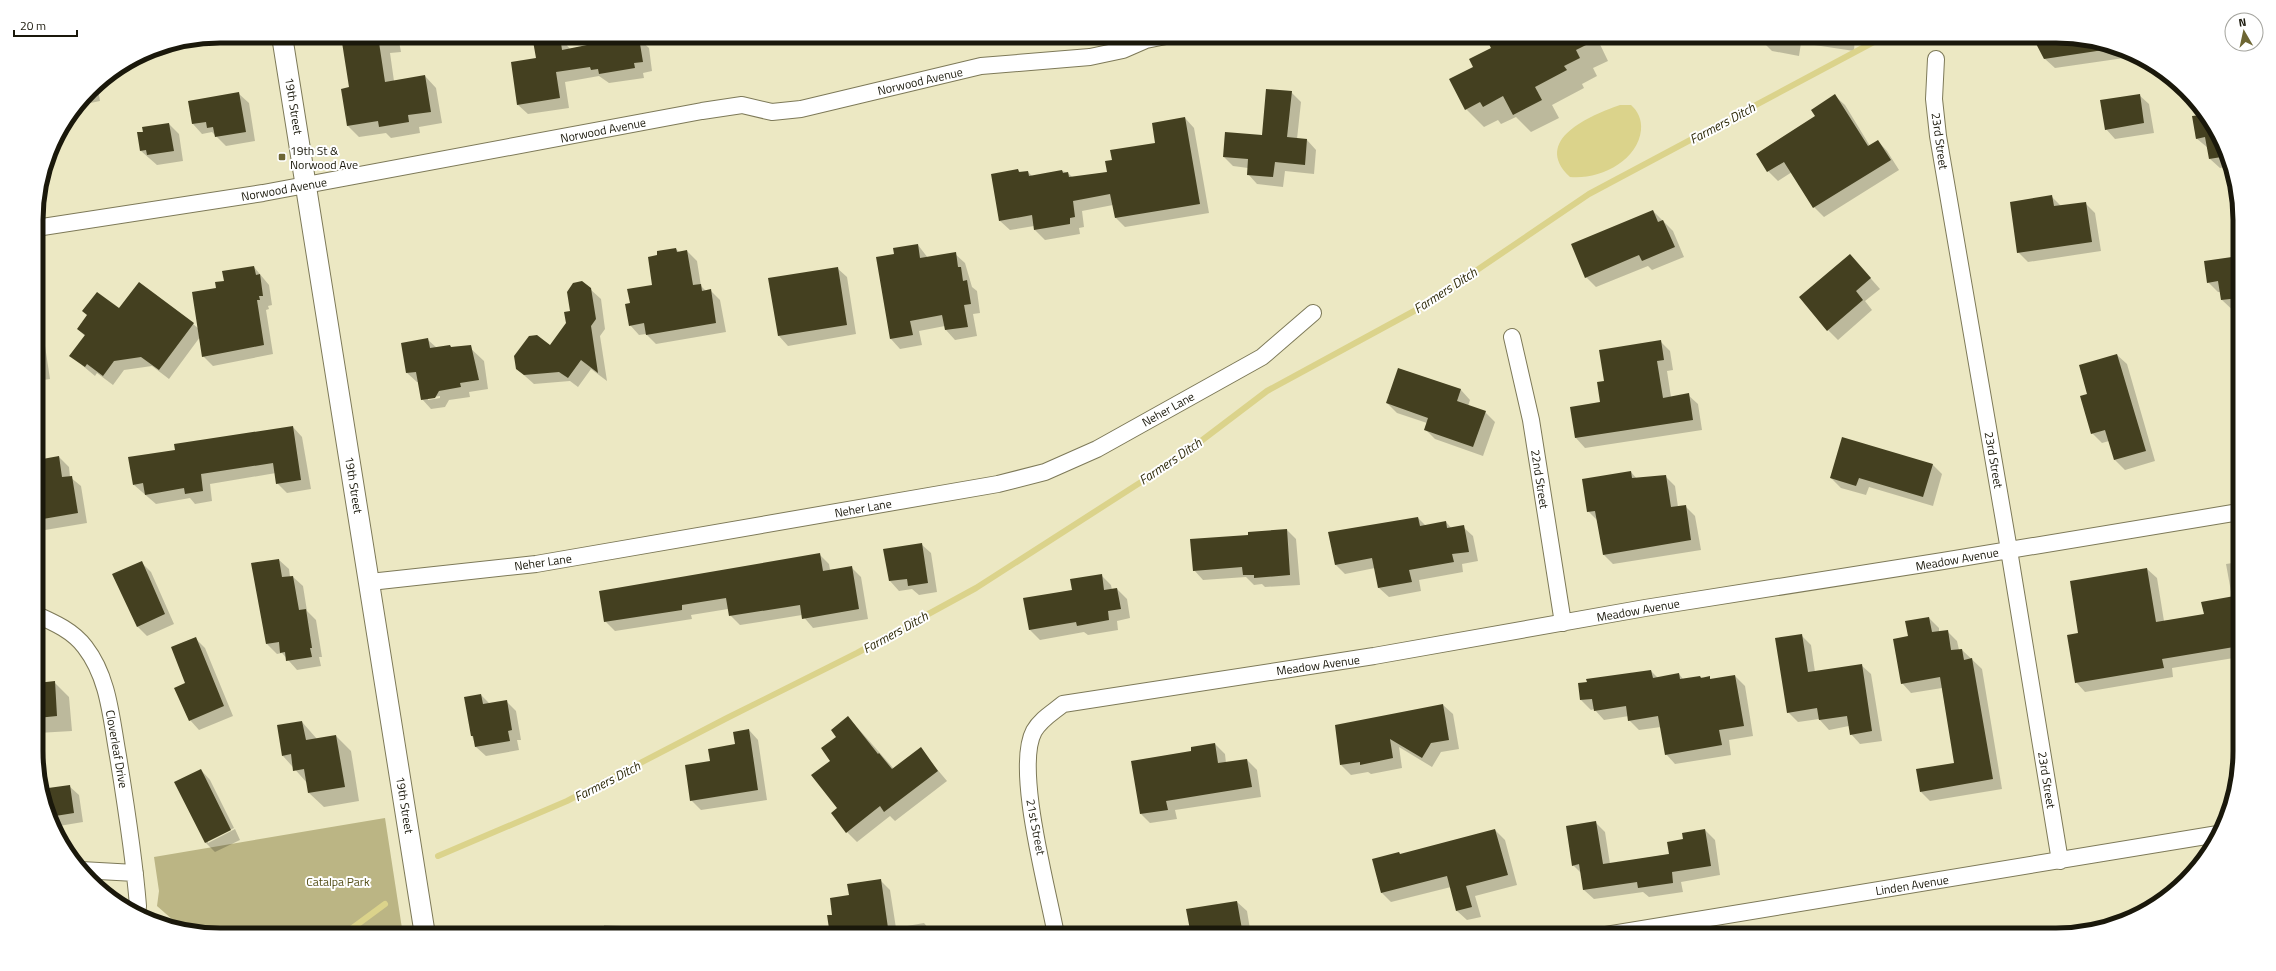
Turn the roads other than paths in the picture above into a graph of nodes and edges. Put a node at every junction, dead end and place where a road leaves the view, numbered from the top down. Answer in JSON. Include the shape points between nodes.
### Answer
{"nodes":[{"id":1,"x":283,"y":43,"type":"edge"},
{"id":2,"x":1139,"y":43,"type":"edge"},
{"id":3,"x":1936,"y":59,"type":"dead end"},
{"id":4,"x":306,"y":185,"type":"junction"},
{"id":5,"x":43,"y":227,"type":"edge"},
{"id":6,"x":1313,"y":314,"type":"dead end"},
{"id":7,"x":1512,"y":337,"type":"dead end"},
{"id":8,"x":2233,"y":513,"type":"edge"},
{"id":9,"x":2009,"y":550,"type":"junction"},
{"id":10,"x":370,"y":582,"type":"junction"},
{"id":11,"x":43,"y":618,"type":"edge"},
{"id":12,"x":1563,"y":623,"type":"junction"},
{"id":13,"x":1041,"y":721,"type":"joint"},
{"id":14,"x":2212,"y":835,"type":"edge"},
{"id":15,"x":2060,"y":861,"type":"junction"},
{"id":16,"x":89,"y":870,"type":"edge"},
{"id":17,"x":135,"y":873,"type":"junction"},
{"id":18,"x":138,"y":908,"type":"edge"},
{"id":19,"x":424,"y":928,"type":"edge"},
{"id":20,"x":1055,"y":928,"type":"edge"},
{"id":21,"x":1649,"y":928,"type":"edge"}],
"edges":[{"from":1,"to":4,"type":"street","name":"19th Street"},
{"from":2,"to":4,"type":"street","name":"Norwood Avenue","via":[[1124,50],[1090,57],[981,66],[801,109],[772,112],[742,105],[702,111]]},
{"from":3,"to":9,"type":"street","name":"23rd Street","via":[[1934,99],[1938,136]]},
{"from":4,"to":5,"type":"street","name":"Norwood Avenue"},
{"from":4,"to":10,"type":"street","name":"19th Street"},
{"from":6,"to":10,"type":"street","name":"Neher Lane","via":[[1262,357],[1097,449],[1045,472],[998,484],[536,564]]},
{"from":7,"to":12,"type":"street","name":"22nd Street","via":[[1531,420]]},
{"from":8,"to":9,"type":"street","name":"Meadow Avenue"},
{"from":9,"to":12,"type":"street","name":"Meadow Avenue"},
{"from":9,"to":15,"type":"street","name":"23rd Street"},
{"from":10,"to":19,"type":"street","name":"19th Street"},
{"from":11,"to":17,"type":"street","name":"Cloverleaf Drive","via":[[65,628],[84,646],[99,668],[108,701],[130,825]]},
{"from":12,"to":13,"type":"street","name":"Meadow Avenue","via":[[1374,656],[1088,699],[1063,704]]},
{"from":13,"to":20,"type":"street","name":"21st Street","via":[[1027,752],[1029,800]]},
{"from":14,"to":15,"type":"street","name":"Linden Avenue"},
{"from":15,"to":21,"type":"street","name":"Linden Avenue"},
{"from":16,"to":17,"type":"street"},
{"from":17,"to":18,"type":"street","name":"Cloverleaf Drive"}]}
